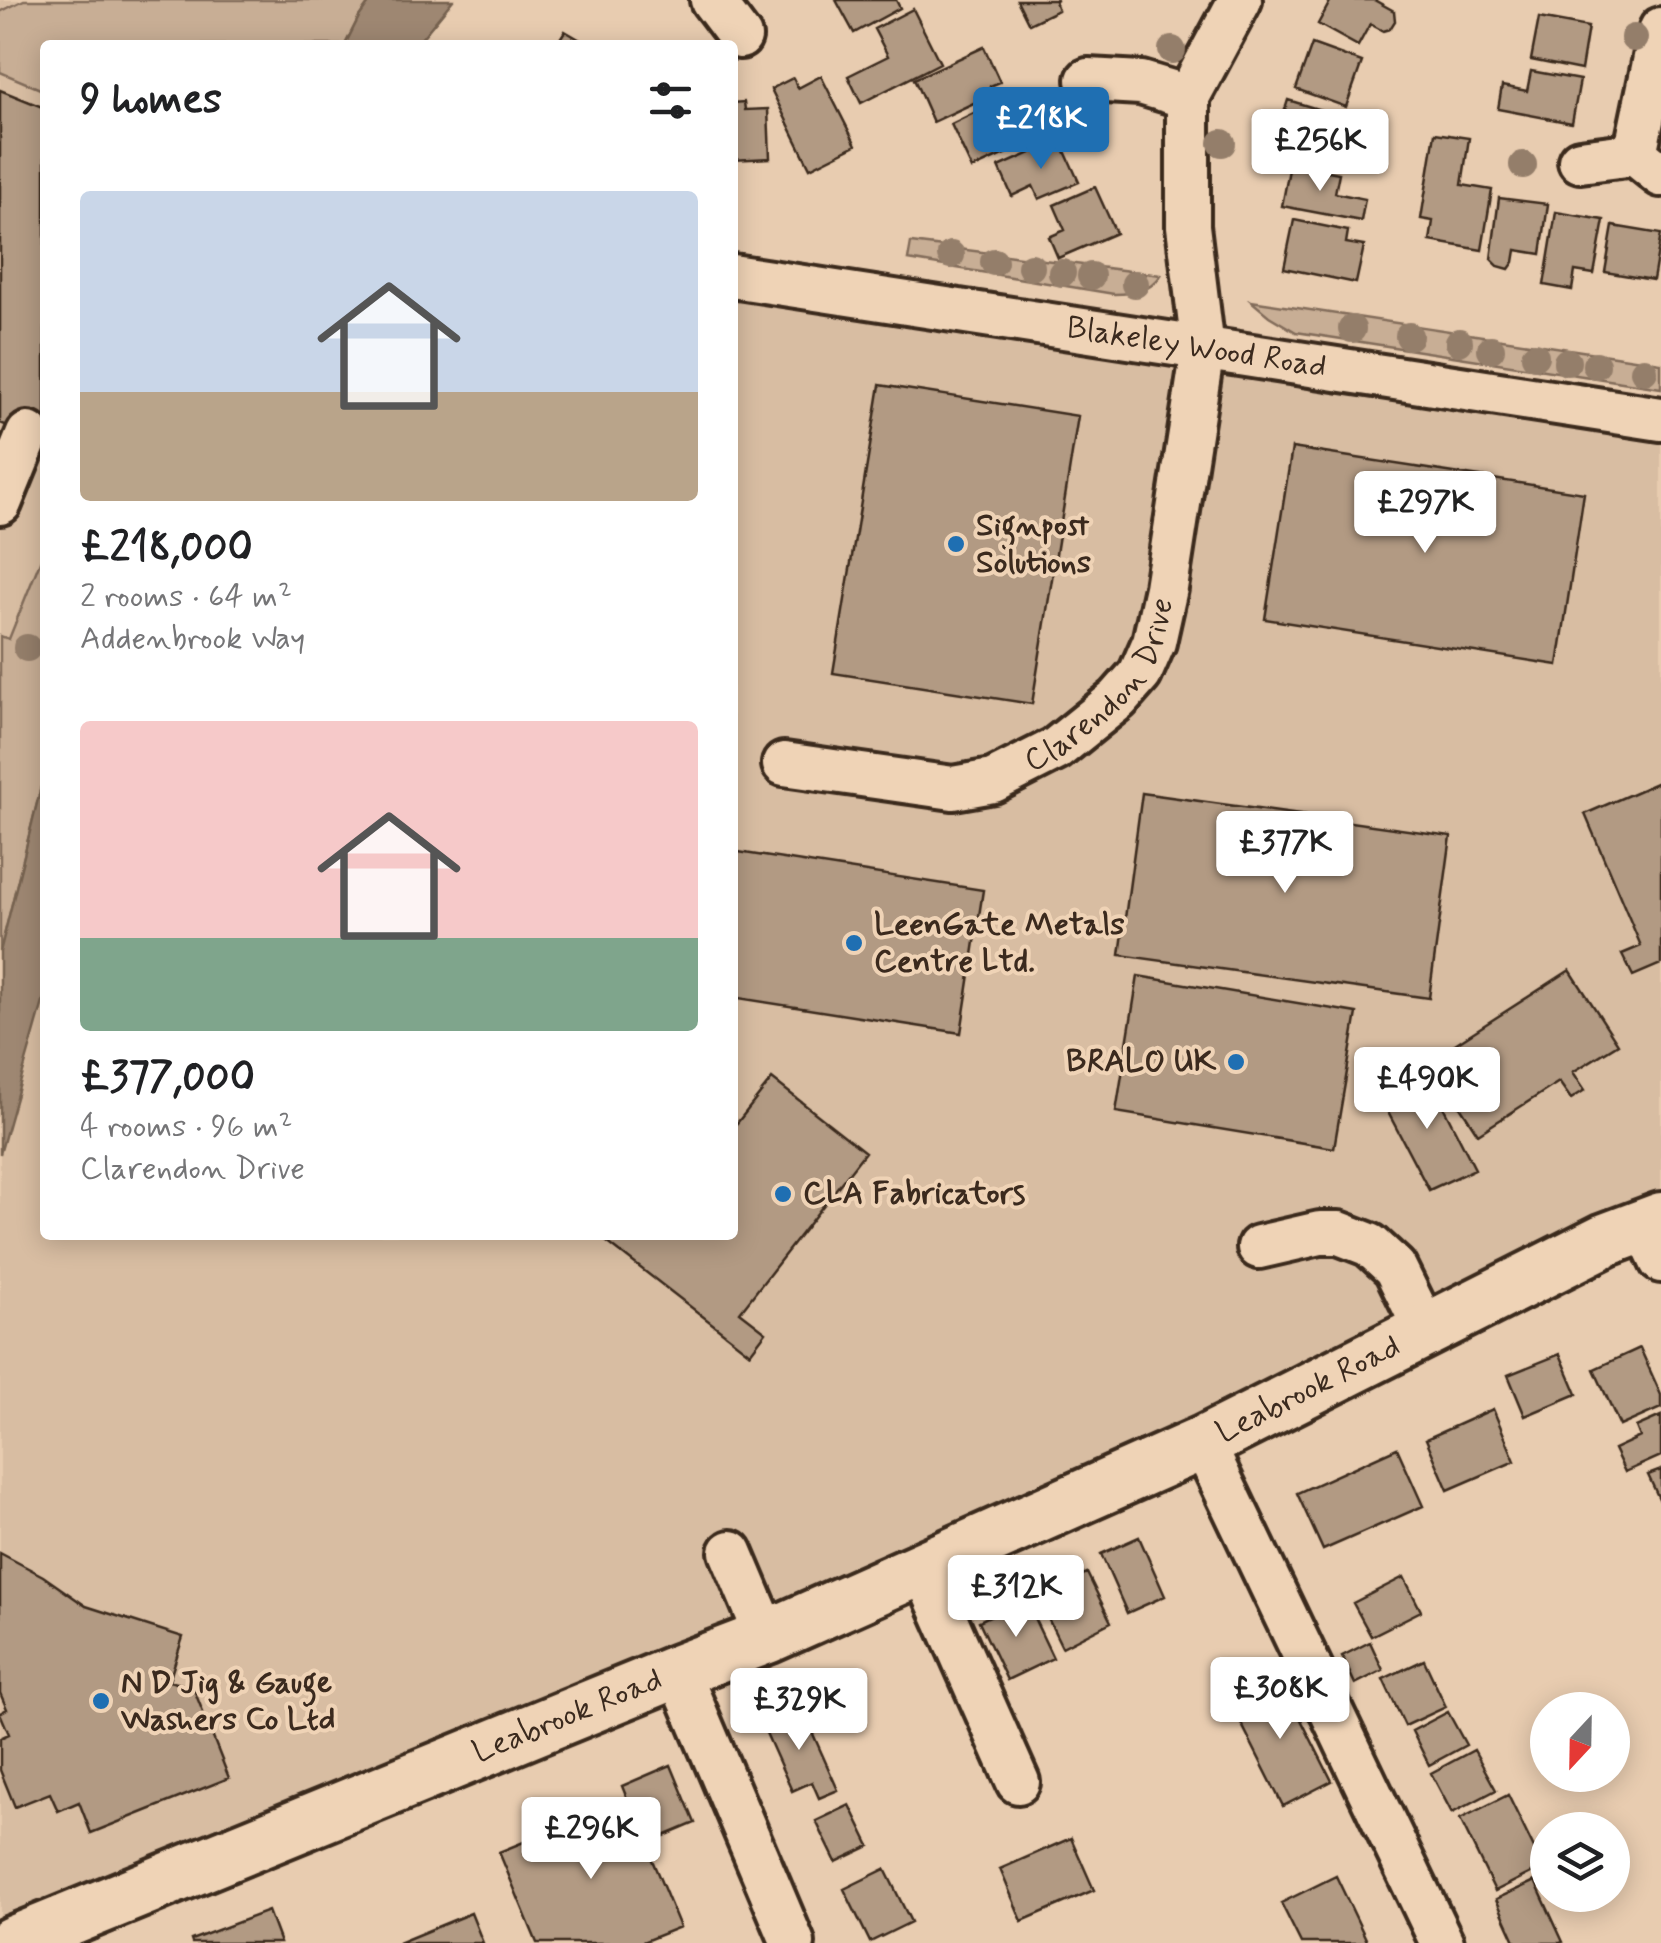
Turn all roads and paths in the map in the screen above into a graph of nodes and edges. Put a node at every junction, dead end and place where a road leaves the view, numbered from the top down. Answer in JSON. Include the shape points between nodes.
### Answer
{"nodes":[{"id":1,"x":712,"y":0,"type":"edge"},
{"id":2,"x":1240,"y":0,"type":"edge"},
{"id":3,"x":1661,"y":28,"type":"edge"},
{"id":4,"x":740,"y":37,"type":"dead end"},
{"id":5,"x":1088,"y":80,"type":"dead end"},
{"id":6,"x":1188,"y":97,"type":"junction"},
{"id":7,"x":1580,"y":162,"type":"dead end"},
{"id":8,"x":1648,"y":164,"type":"edge"},
{"id":9,"x":738,"y":277,"type":"edge"},
{"id":10,"x":1203,"y":349,"type":"junction"},
{"id":11,"x":1661,"y":419,"type":"edge"},
{"id":12,"x":28,"y":434,"type":"dead end"},
{"id":13,"x":0,"y":503,"type":"edge"},
{"id":14,"x":784,"y":764,"type":"dead end"},
{"id":15,"x":1656,"y":1236,"type":"edge"},
{"id":16,"x":1259,"y":1247,"type":"dead end"},
{"id":17,"x":1426,"y":1331,"type":"junction"},
{"id":18,"x":1203,"y":1443,"type":"junction"},
{"id":19,"x":731,"y":1552,"type":"dead end"},
{"id":20,"x":923,"y":1568,"type":"junction"},
{"id":21,"x":767,"y":1637,"type":"junction"},
{"id":22,"x":678,"y":1671,"type":"junction"},
{"id":23,"x":1018,"y":1782,"type":"dead end"},
{"id":24,"x":12,"y":1943,"type":"edge"},
{"id":25,"x":793,"y":1943,"type":"edge"},
{"id":26,"x":1442,"y":1943,"type":"edge"}],
"edges":[{"from":1,"to":4,"type":"street"},
{"from":2,"to":6,"type":"street"},
{"from":3,"to":8,"type":"street"},
{"from":5,"to":6,"type":"street","via":[[1141,83]]},
{"from":6,"to":10,"type":"street","name":"Clarendon Drive","via":[[1188,226]]},
{"from":7,"to":8,"type":"street"},
{"from":9,"to":10,"type":"street","name":"Blakeley Wood Road"},
{"from":10,"to":11,"type":"street","name":"Blakeley Wood Road"},
{"from":10,"to":14,"type":"street","name":"Clarendon Drive","via":[[1154,642],[1118,700],[1056,748],[993,782],[953,788]]},
{"from":12,"to":13,"type":"street"},
{"from":15,"to":17,"type":"main road","name":"Leabrook Road","via":[[1605,1240]]},
{"from":16,"to":17,"type":"street","via":[[1320,1233],[1370,1245],[1395,1268]]},
{"from":17,"to":18,"type":"main road","name":"Leabrook Road"},
{"from":18,"to":20,"type":"main road","name":"Leabrook Road"},
{"from":18,"to":26,"type":"street"},
{"from":19,"to":21,"type":"street"},
{"from":20,"to":21,"type":"main road","name":"Leabrook Road"},
{"from":20,"to":23,"type":"street"},
{"from":21,"to":22,"type":"main road","name":"Leabrook Road"},
{"from":22,"to":24,"type":"main road","name":"Leabrook Road"},
{"from":22,"to":25,"type":"street"}]}
